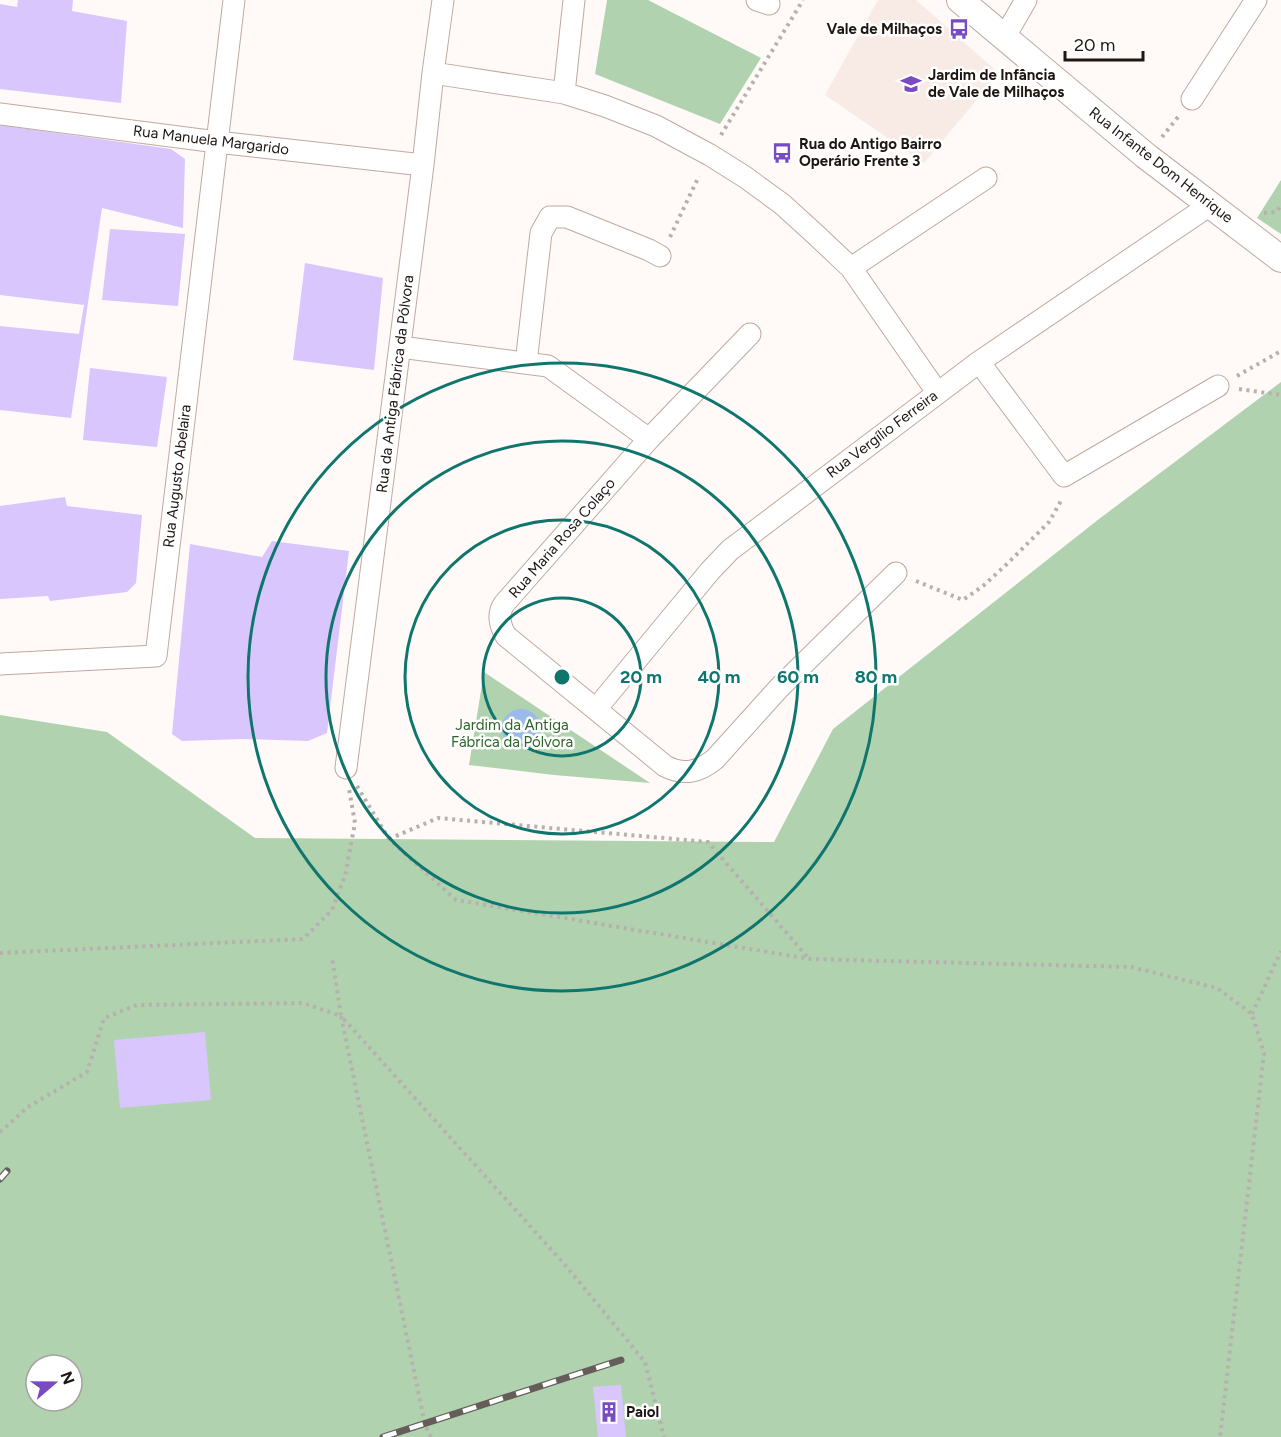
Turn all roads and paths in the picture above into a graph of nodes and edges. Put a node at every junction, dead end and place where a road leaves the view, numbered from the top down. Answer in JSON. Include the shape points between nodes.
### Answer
{"nodes":[{"id":1,"x":234,"y":0,"type":"edge"},
{"id":2,"x":443,"y":0,"type":"edge"},
{"id":3,"x":574,"y":0,"type":"edge"},
{"id":4,"x":803,"y":0,"type":"edge"},
{"id":5,"x":960,"y":0,"type":"edge"},
{"id":6,"x":1026,"y":0,"type":"edge"},
{"id":7,"x":1256,"y":0,"type":"edge"},
{"id":8,"x":1004,"y":38,"type":"junction"},
{"id":9,"x":433,"y":73,"type":"junction"},
{"id":10,"x":564,"y":93,"type":"junction"},
{"id":11,"x":1192,"y":99,"type":"joint"},
{"id":12,"x":0,"y":114,"type":"edge"},
{"id":13,"x":217,"y":142,"type":"junction"},
{"id":14,"x":710,"y":155,"type":"junction"},
{"id":15,"x":1146,"y":156,"type":"junction"},
{"id":16,"x":423,"y":165,"type":"junction"},
{"id":17,"x":986,"y":178,"type":"dead end"},
{"id":18,"x":1210,"y":205,"type":"junction"},
{"id":19,"x":1281,"y":205,"type":"edge"},
{"id":20,"x":1254,"y":214,"type":"dead end"},
{"id":21,"x":660,"y":256,"type":"joint"},
{"id":22,"x":1281,"y":259,"type":"edge"},
{"id":23,"x":851,"y":268,"type":"junction"},
{"id":24,"x":750,"y":334,"type":"dead end"},
{"id":25,"x":400,"y":346,"type":"junction"},
{"id":26,"x":1281,"y":351,"type":"edge"},
{"id":27,"x":979,"y":362,"type":"junction"},
{"id":28,"x":526,"y":363,"type":"junction"},
{"id":29,"x":1218,"y":386,"type":"junction"},
{"id":30,"x":938,"y":392,"type":"junction"},
{"id":31,"x":1281,"y":395,"type":"edge"},
{"id":32,"x":649,"y":439,"type":"junction"},
{"id":33,"x":1065,"y":476,"type":"junction"},
{"id":34,"x":896,"y":573,"type":"joint"},
{"id":35,"x":0,"y":664,"type":"edge"},
{"id":36,"x":596,"y":710,"type":"junction"},
{"id":37,"x":346,"y":768,"type":"junction"},
{"id":38,"x":388,"y":839,"type":"junction"},
{"id":39,"x":1281,"y":951,"type":"edge"},
{"id":40,"x":0,"y":953,"type":"edge"},
{"id":41,"x":332,"y":957,"type":"dead end"},
{"id":42,"x":810,"y":959,"type":"junction"},
{"id":43,"x":1252,"y":1014,"type":"junction"},
{"id":44,"x":341,"y":1016,"type":"junction"},
{"id":45,"x":0,"y":1132,"type":"edge"},
{"id":46,"x":425,"y":1425,"type":"junction"},
{"id":47,"x":392,"y":1437,"type":"edge"},
{"id":48,"x":431,"y":1437,"type":"edge"},
{"id":49,"x":664,"y":1437,"type":"edge"},
{"id":50,"x":1220,"y":1437,"type":"edge"}],
"edges":[{"from":1,"to":13,"type":"street"},
{"from":2,"to":9,"type":"street","name":"Rua da Antiga Fábrica da Pólvora"},
{"from":3,"to":10,"type":"street"},
{"from":4,"to":14,"type":"path"},
{"from":5,"to":8,"type":"street","name":"Rua Infante Dom Henrique"},
{"from":6,"to":8,"type":"street"},
{"from":7,"to":11,"type":"street"},
{"from":8,"to":15,"type":"street","name":"Rua Infante Dom Henrique"},
{"from":9,"to":10,"type":"street"},
{"from":9,"to":16,"type":"street","name":"Rua da Antiga Fábrica da Pólvora"},
{"from":10,"to":14,"type":"street","via":[[656,126]]},
{"from":11,"to":15,"type":"path"},
{"from":12,"to":13,"type":"street","name":"Rua Manuela Margarido"},
{"from":13,"to":16,"type":"street","name":"Rua Manuela Margarido"},
{"from":13,"to":35,"type":"street","name":"Rua Augusto Abelaira","via":[[156,656]]},
{"from":14,"to":21,"type":"path"},
{"from":14,"to":23,"type":"street","via":[[782,204]]},
{"from":15,"to":18,"type":"street","name":"Rua Infante Dom Henrique"},
{"from":16,"to":25,"type":"street","name":"Rua da Antiga Fábrica da Pólvora"},
{"from":17,"to":23,"type":"street"},
{"from":18,"to":22,"type":"street","name":"Rua Infante Dom Henrique"},
{"from":18,"to":27,"type":"street","name":"Rua Vergílio Ferreira"},
{"from":19,"to":20,"type":"path","via":[[1276,212]]},
{"from":21,"to":28,"type":"street","via":[[567,217],[550,217],[541,233]]},
{"from":23,"to":30,"type":"street"},
{"from":24,"to":32,"type":"street","name":"Rua Maria Rosa Colaço"},
{"from":25,"to":28,"type":"street"},
{"from":25,"to":37,"type":"street","name":"Rua da Antiga Fábrica da Pólvora"},
{"from":26,"to":29,"type":"path"},
{"from":27,"to":30,"type":"street","name":"Rua Vergílio Ferreira"},
{"from":27,"to":33,"type":"street"},
{"from":28,"to":32,"type":"street","via":[[548,366]]},
{"from":29,"to":31,"type":"path"},
{"from":29,"to":33,"type":"street"},
{"from":30,"to":36,"type":"street","name":"Rua Vergílio Ferreira","via":[[722,557]]},
{"from":32,"to":36,"type":"street","name":"Rua Maria Rosa Colaço","via":[[500,613],[503,631],[510,641]]},
{"from":33,"to":34,"type":"path","via":[[1066,492],[1049,522],[983,586],[963,600]]},
{"from":34,"to":36,"type":"street","via":[[704,767],[679,772],[665,766]]},
{"from":37,"to":38,"type":"path"},
{"from":37,"to":40,"type":"path","via":[[355,823],[345,876],[332,910],[303,939]]},
{"from":38,"to":42,"type":"path","via":[[456,900]]},
{"from":38,"to":42,"type":"path","via":[[438,818],[708,842]]},
{"from":39,"to":43,"type":"path"},
{"from":41,"to":44,"type":"path"},
{"from":42,"to":43,"type":"path","via":[[1131,967],[1217,988]]},
{"from":43,"to":50,"type":"path","via":[[1264,1053]]},
{"from":44,"to":45,"type":"path","via":[[303,1003],[137,1005],[104,1018],[87,1072],[28,1107]]},
{"from":44,"to":46,"type":"path"},
{"from":44,"to":49,"type":"path","via":[[566,1266],[645,1362]]},
{"from":46,"to":47,"type":"path"},
{"from":46,"to":48,"type":"path"}]}
